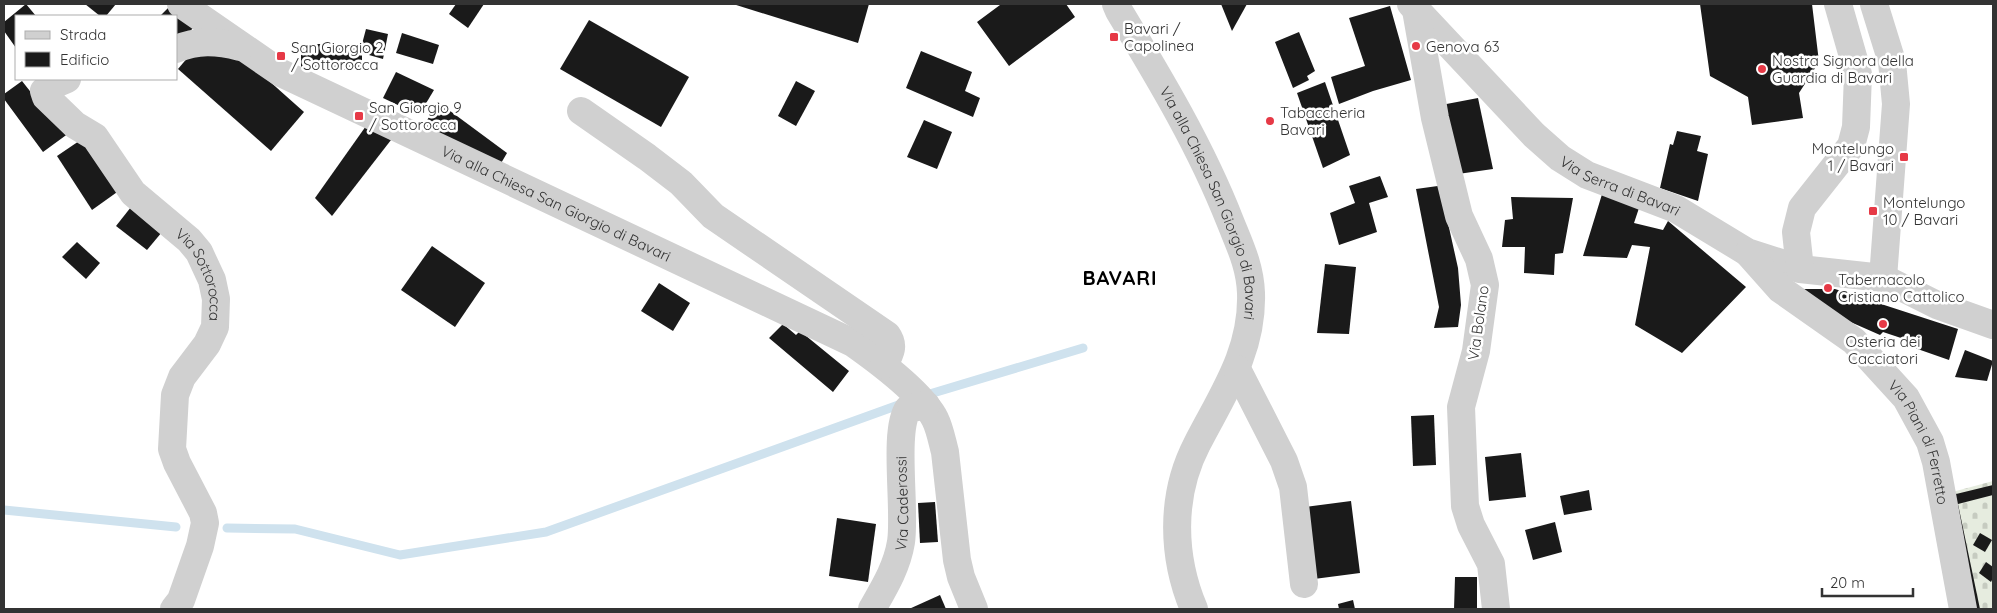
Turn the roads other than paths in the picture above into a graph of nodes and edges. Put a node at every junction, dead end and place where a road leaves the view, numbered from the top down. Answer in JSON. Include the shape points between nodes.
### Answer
{"nodes":[{"id":1,"x":182,"y":4,"type":"edge"},
{"id":2,"x":1116,"y":4,"type":"edge"},
{"id":3,"x":1838,"y":4,"type":"edge"},
{"id":4,"x":1874,"y":4,"type":"edge"},
{"id":5,"x":1413,"y":7,"type":"edge"},
{"id":6,"x":178,"y":48,"type":"edge"},
{"id":7,"x":244,"y":48,"type":"junction"},
{"id":8,"x":65,"y":80,"type":"edge"},
{"id":9,"x":582,"y":111,"type":"dead end"},
{"id":10,"x":1747,"y":252,"type":"junction"},
{"id":11,"x":1800,"y":269,"type":"junction"},
{"id":12,"x":1883,"y":278,"type":"junction"},
{"id":13,"x":1993,"y":325,"type":"edge"},
{"id":14,"x":884,"y":365,"type":"junction"},
{"id":15,"x":1237,"y":369,"type":"junction"},
{"id":16,"x":926,"y":405,"type":"junction"},
{"id":17,"x":1304,"y":584,"type":"dead end"},
{"id":18,"x":174,"y":609,"type":"edge"},
{"id":19,"x":872,"y":609,"type":"edge"},
{"id":20,"x":974,"y":609,"type":"edge"},
{"id":21,"x":1194,"y":609,"type":"edge"},
{"id":22,"x":1496,"y":609,"type":"edge"},
{"id":23,"x":1963,"y":609,"type":"edge"}],
"edges":[{"from":1,"to":7,"type":"street","name":"Via alla Chiesa San Giorgio di Bavari"},
{"from":2,"to":15,"type":"street","name":"Via alla Chiesa San Giorgio di Bavari","via":[[1214,181],[1249,270],[1249,322]]},
{"from":3,"to":11,"type":"street","via":[[1858,74],[1856,127],[1851,146],[1802,208],[1796,232]]},
{"from":4,"to":12,"type":"street","via":[[1892,62],[1896,104]]},
{"from":5,"to":10,"type":"street","name":"Via Serra di Bavari","via":[[1534,135],[1560,158],[1588,175],[1676,209]]},
{"from":5,"to":22,"type":"street","name":"Via Bolano","via":[[1459,216],[1479,259],[1485,285],[1476,351],[1461,407],[1465,506],[1470,524],[1491,564]]},
{"from":6,"to":7,"type":"street","via":[[190,43],[219,42]]},
{"from":7,"to":14,"type":"street","name":"Via alla Chiesa San Giorgio di Bavari","via":[[281,73],[853,343]]},
{"from":8,"to":18,"type":"street","name":"Via Sottorocca","via":[[48,87],[44,91],[46,97],[75,125],[94,137],[133,193],[189,240],[199,252],[213,285],[215,327],[207,344],[182,377],[175,395],[172,449],[205,523],[203,538],[181,600]]},
{"from":9,"to":14,"type":"street","via":[[681,183],[713,216],[888,335],[892,342],[891,351]]},
{"from":10,"to":11,"type":"street","name":"Via Serra di Bavari"},
{"from":10,"to":23,"type":"street","name":"Via Piani di Ferretto","via":[[1780,289],[1854,341],[1906,398],[1919,419],[1936,462]]},
{"from":11,"to":12,"type":"street","name":"Via Serra di Bavari"},
{"from":12,"to":13,"type":"street","via":[[1937,305]]},
{"from":14,"to":16,"type":"street","name":"Via alla Chiesa San Giorgio di Bavari"},
{"from":15,"to":17,"type":"street","via":[[1284,461],[1293,487]]},
{"from":15,"to":21,"type":"street","name":"Via alla Chiesa San Giorgio di Bavari","via":[[1196,446],[1180,497],[1176,527],[1178,560],[1184,587]]},
{"from":16,"to":19,"type":"street","name":"Via Caderossi","via":[[908,409],[903,416],[901,544],[890,580]]},
{"from":16,"to":20,"type":"street","name":"Via alla Chiesa San Giorgio di Bavari","via":[[935,419],[945,452],[957,560]]}]}
